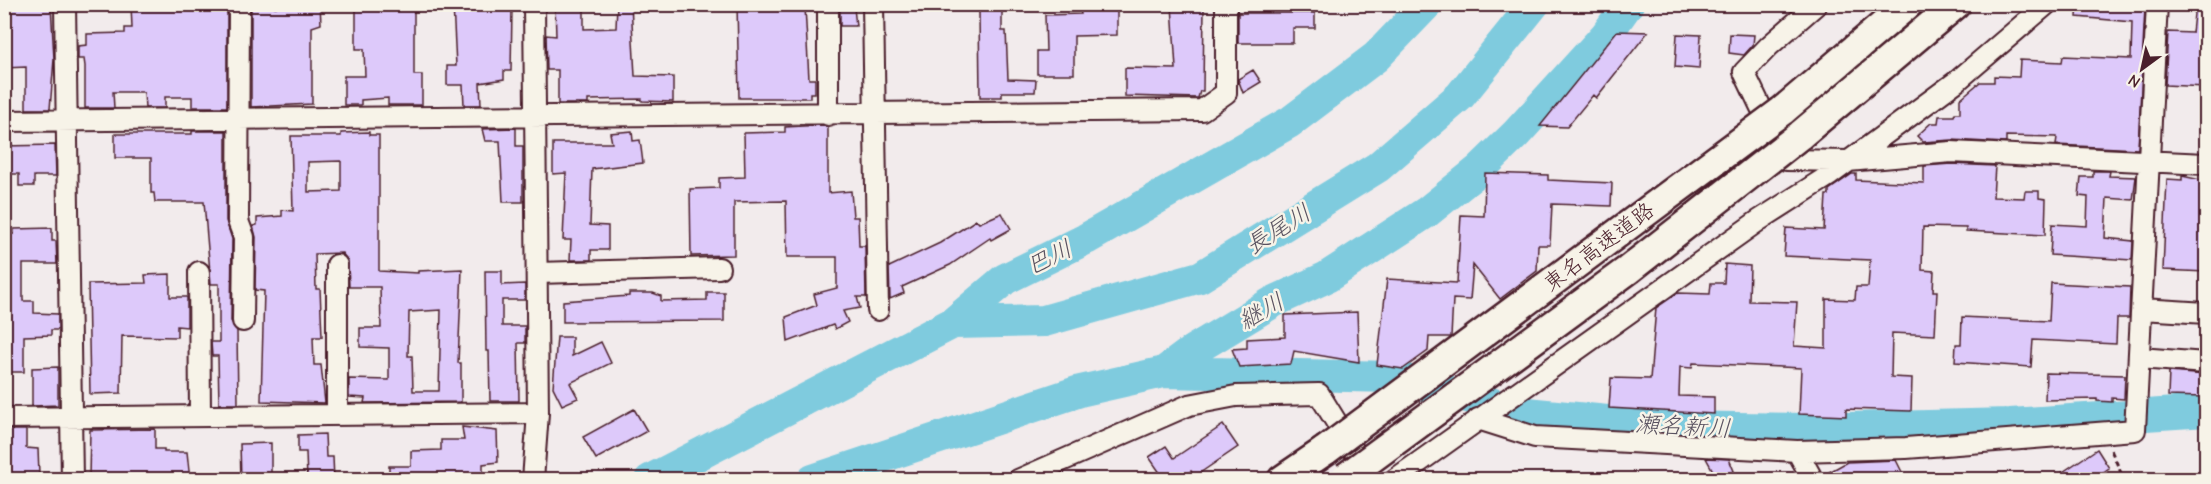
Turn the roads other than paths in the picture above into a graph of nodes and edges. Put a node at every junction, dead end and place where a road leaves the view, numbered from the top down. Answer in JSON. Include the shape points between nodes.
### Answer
{"nodes":[{"id":1,"x":65,"y":4,"type":"edge"},
{"id":2,"x":238,"y":4,"type":"edge"},
{"id":3,"x":534,"y":4,"type":"edge"},
{"id":4,"x":828,"y":4,"type":"edge"},
{"id":5,"x":873,"y":4,"type":"edge"},
{"id":6,"x":1226,"y":4,"type":"edge"},
{"id":7,"x":1817,"y":4,"type":"edge"},
{"id":8,"x":1908,"y":4,"type":"edge"},
{"id":9,"x":1956,"y":4,"type":"edge"},
{"id":10,"x":2047,"y":4,"type":"edge"},
{"id":11,"x":2157,"y":4,"type":"edge"},
{"id":12,"x":828,"y":115,"type":"junction"},
{"id":13,"x":874,"y":115,"type":"junction"},
{"id":14,"x":536,"y":117,"type":"junction"},
{"id":15,"x":237,"y":119,"type":"junction"},
{"id":16,"x":66,"y":120,"type":"junction"},
{"id":17,"x":4,"y":121,"type":"edge"},
{"id":18,"x":2150,"y":160,"type":"junction"},
{"id":19,"x":1848,"y":161,"type":"junction"},
{"id":20,"x":2206,"y":164,"type":"edge"},
{"id":21,"x":337,"y":265,"type":"dead end"},
{"id":22,"x":718,"y":268,"type":"dead end"},
{"id":23,"x":199,"y":273,"type":"dead end"},
{"id":24,"x":537,"y":273,"type":"junction"},
{"id":25,"x":2142,"y":309,"type":"junction"},
{"id":26,"x":878,"y":310,"type":"dead end"},
{"id":27,"x":2206,"y":313,"type":"edge"},
{"id":28,"x":243,"y":321,"type":"dead end"},
{"id":29,"x":2139,"y":358,"type":"junction"},
{"id":30,"x":2206,"y":363,"type":"edge"},
{"id":31,"x":538,"y":413,"type":"junction"},
{"id":32,"x":337,"y":414,"type":"junction"},
{"id":33,"x":200,"y":416,"type":"junction"},
{"id":34,"x":69,"y":417,"type":"junction"},
{"id":35,"x":4,"y":418,"type":"edge"},
{"id":36,"x":1478,"y":419,"type":"junction"},
{"id":37,"x":1797,"y":451,"type":"junction"},
{"id":38,"x":1353,"y":479,"type":"edge"},
{"id":39,"x":72,"y":480,"type":"edge"},
{"id":40,"x":533,"y":480,"type":"edge"},
{"id":41,"x":1018,"y":480,"type":"edge"},
{"id":42,"x":1282,"y":480,"type":"edge"},
{"id":43,"x":1394,"y":480,"type":"edge"},
{"id":44,"x":1813,"y":480,"type":"edge"}],
"edges":[{"from":1,"to":16,"type":"street"},
{"from":2,"to":15,"type":"street"},
{"from":3,"to":14,"type":"street"},
{"from":4,"to":12,"type":"street"},
{"from":5,"to":13,"type":"street"},
{"from":6,"to":13,"type":"street","via":[[1226,93],[1202,110]]},
{"from":7,"to":19,"type":"street","via":[[1744,72],[1786,160]]},
{"from":8,"to":42,"type":"highway","name":"東名高速道路","bridge":true,"via":[[1782,111]]},
{"from":9,"to":38,"type":"highway","name":"東名高速道路","bridge":true,"via":[[1799,136]]},
{"from":10,"to":19,"type":"street","via":[[1957,81]]},
{"from":11,"to":18,"type":"street"},
{"from":12,"to":13,"type":"street"},
{"from":12,"to":14,"type":"street"},
{"from":13,"to":26,"type":"street"},
{"from":14,"to":15,"type":"street"},
{"from":14,"to":24,"type":"street"},
{"from":15,"to":16,"type":"street"},
{"from":15,"to":28,"type":"street","via":[[238,221],[244,237]]},
{"from":16,"to":17,"type":"street"},
{"from":16,"to":34,"type":"street"},
{"from":18,"to":19,"type":"street","via":[[1951,152]]},
{"from":18,"to":20,"type":"street"},
{"from":18,"to":25,"type":"street"},
{"from":19,"to":36,"type":"street"},
{"from":21,"to":32,"type":"street"},
{"from":22,"to":24,"type":"street"},
{"from":23,"to":33,"type":"street"},
{"from":24,"to":31,"type":"street"},
{"from":25,"to":27,"type":"street"},
{"from":25,"to":29,"type":"street"},
{"from":29,"to":30,"type":"street"},
{"from":29,"to":37,"type":"street","via":[[2135,430],[1906,448]]},
{"from":31,"to":32,"type":"street"},
{"from":31,"to":40,"type":"street"},
{"from":32,"to":33,"type":"street"},
{"from":33,"to":34,"type":"street"},
{"from":34,"to":35,"type":"street"},
{"from":34,"to":39,"type":"street"},
{"from":36,"to":37,"type":"street","via":[[1535,437]]},
{"from":36,"to":43,"type":"street"},
{"from":37,"to":44,"type":"street"},
{"from":38,"to":41,"type":"street","via":[[1319,394],[1236,396],[1189,405]]}]}
